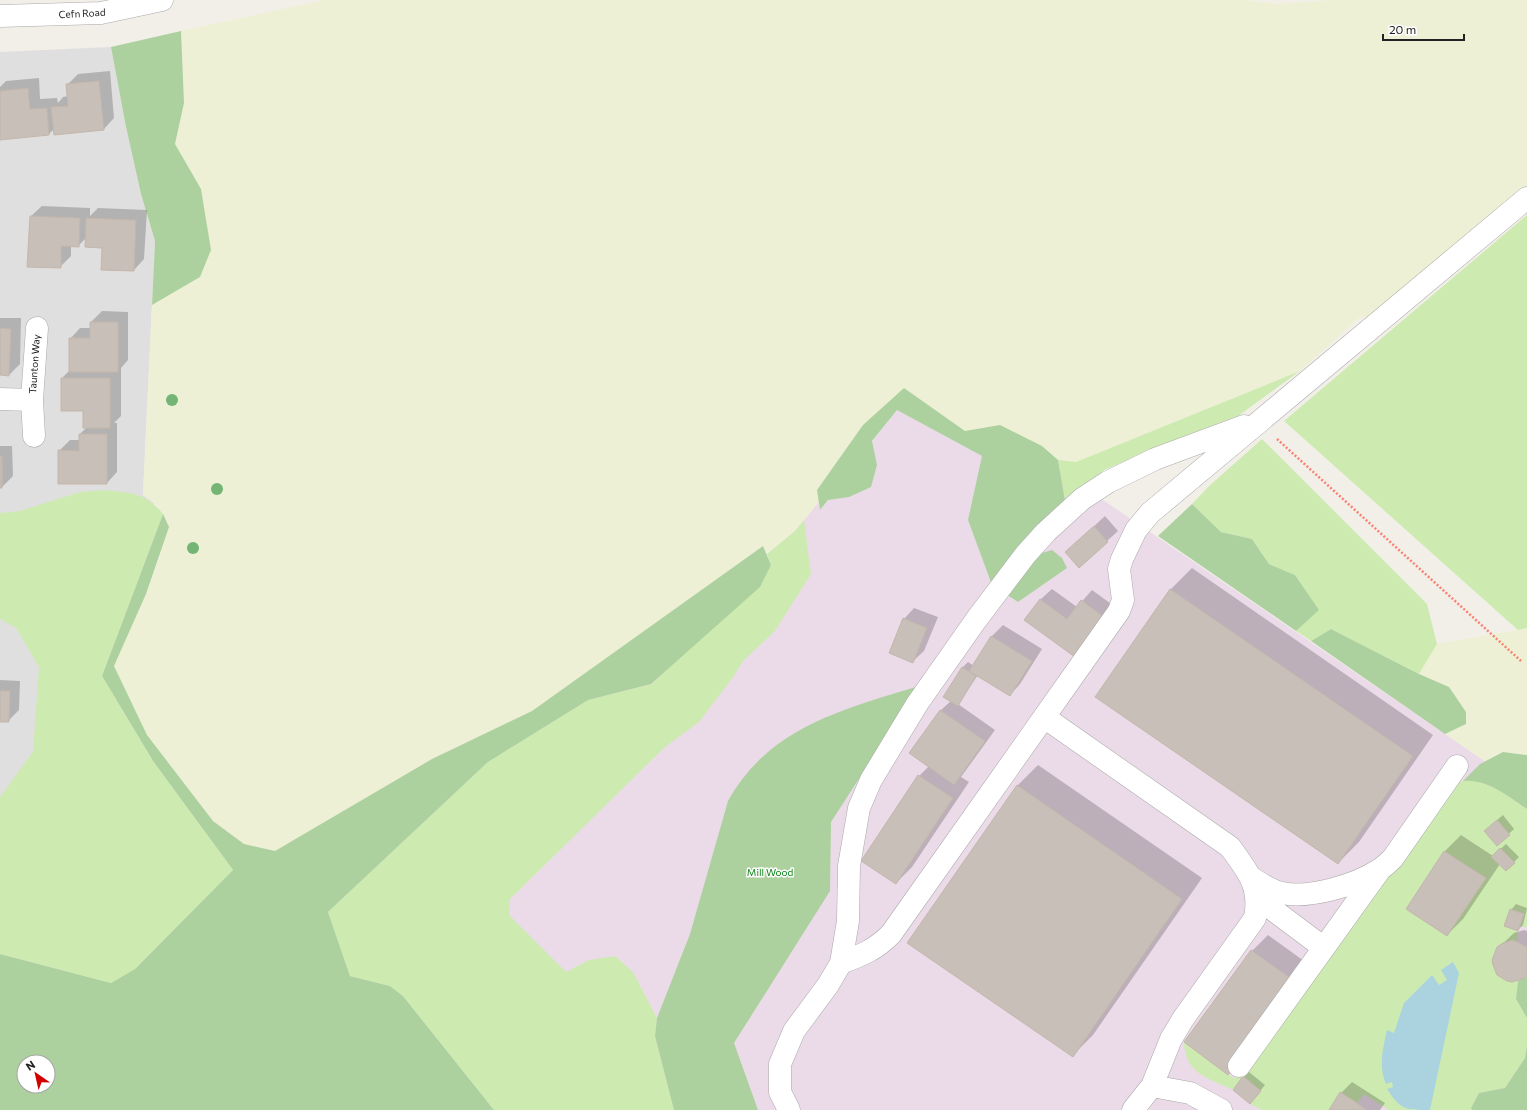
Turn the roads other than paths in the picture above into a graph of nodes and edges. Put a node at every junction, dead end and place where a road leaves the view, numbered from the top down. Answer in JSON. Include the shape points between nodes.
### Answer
{"nodes":[{"id":1,"x":162,"y":0,"type":"edge"},
{"id":2,"x":0,"y":16,"type":"edge"},
{"id":3,"x":1527,"y":198,"type":"edge"},
{"id":4,"x":37,"y":328,"type":"dead end"},
{"id":5,"x":0,"y":399,"type":"edge"},
{"id":6,"x":32,"y":400,"type":"junction"},
{"id":7,"x":1258,"y":421,"type":"junction"},
{"id":8,"x":34,"y":436,"type":"dead end"},
{"id":9,"x":1044,"y":717,"type":"junction"},
{"id":10,"x":1457,"y":766,"type":"dead end"},
{"id":11,"x":1380,"y":870,"type":"junction"},
{"id":12,"x":1254,"y":887,"type":"junction"},
{"id":13,"x":1311,"y":893,"type":"junction"},
{"id":14,"x":1290,"y":923,"type":"junction"},
{"id":15,"x":1324,"y":948,"type":"junction"},
{"id":16,"x":841,"y":963,"type":"junction"},
{"id":17,"x":1239,"y":1066,"type":"dead end"},
{"id":18,"x":1152,"y":1086,"type":"junction"},
{"id":19,"x":789,"y":1110,"type":"edge"},
{"id":20,"x":1133,"y":1110,"type":"edge"},
{"id":21,"x":1221,"y":1110,"type":"edge"}],
"edges":[{"from":1,"to":2,"type":"street","name":"Cefn Road","via":[[101,13]]},
{"from":3,"to":7,"type":"street"},
{"from":4,"to":6,"type":"street","name":"Taunton Way"},
{"from":5,"to":6,"type":"street","name":"Taunton Way"},
{"from":6,"to":8,"type":"street","name":"Taunton Way"},
{"from":7,"to":9,"type":"street","via":[[1142,522],[1119,569],[1123,600],[1119,611]]},
{"from":7,"to":16,"type":"street","via":[[1155,460],[1108,482],[1082,499],[1026,554],[917,704],[864,794],[859,808],[849,866],[848,921]]},
{"from":9,"to":12,"type":"street","via":[[1230,847]]},
{"from":9,"to":16,"type":"street","via":[[891,934],[866,953]]},
{"from":10,"to":11,"type":"street","via":[[1393,858]]},
{"from":11,"to":13,"type":"street","via":[[1349,883]]},
{"from":11,"to":15,"type":"street"},
{"from":12,"to":13,"type":"street","via":[[1266,887],[1282,893]]},
{"from":12,"to":14,"type":"street"},
{"from":12,"to":18,"type":"street","via":[[1258,906],[1255,918],[1176,1029]]},
{"from":13,"to":14,"type":"street"},
{"from":14,"to":15,"type":"street"},
{"from":15,"to":17,"type":"street"},
{"from":16,"to":19,"type":"street","via":[[828,986],[794,1031],[780,1064],[780,1092]]},
{"from":18,"to":20,"type":"street"},
{"from":18,"to":21,"type":"street","via":[[1190,1093]]}]}
